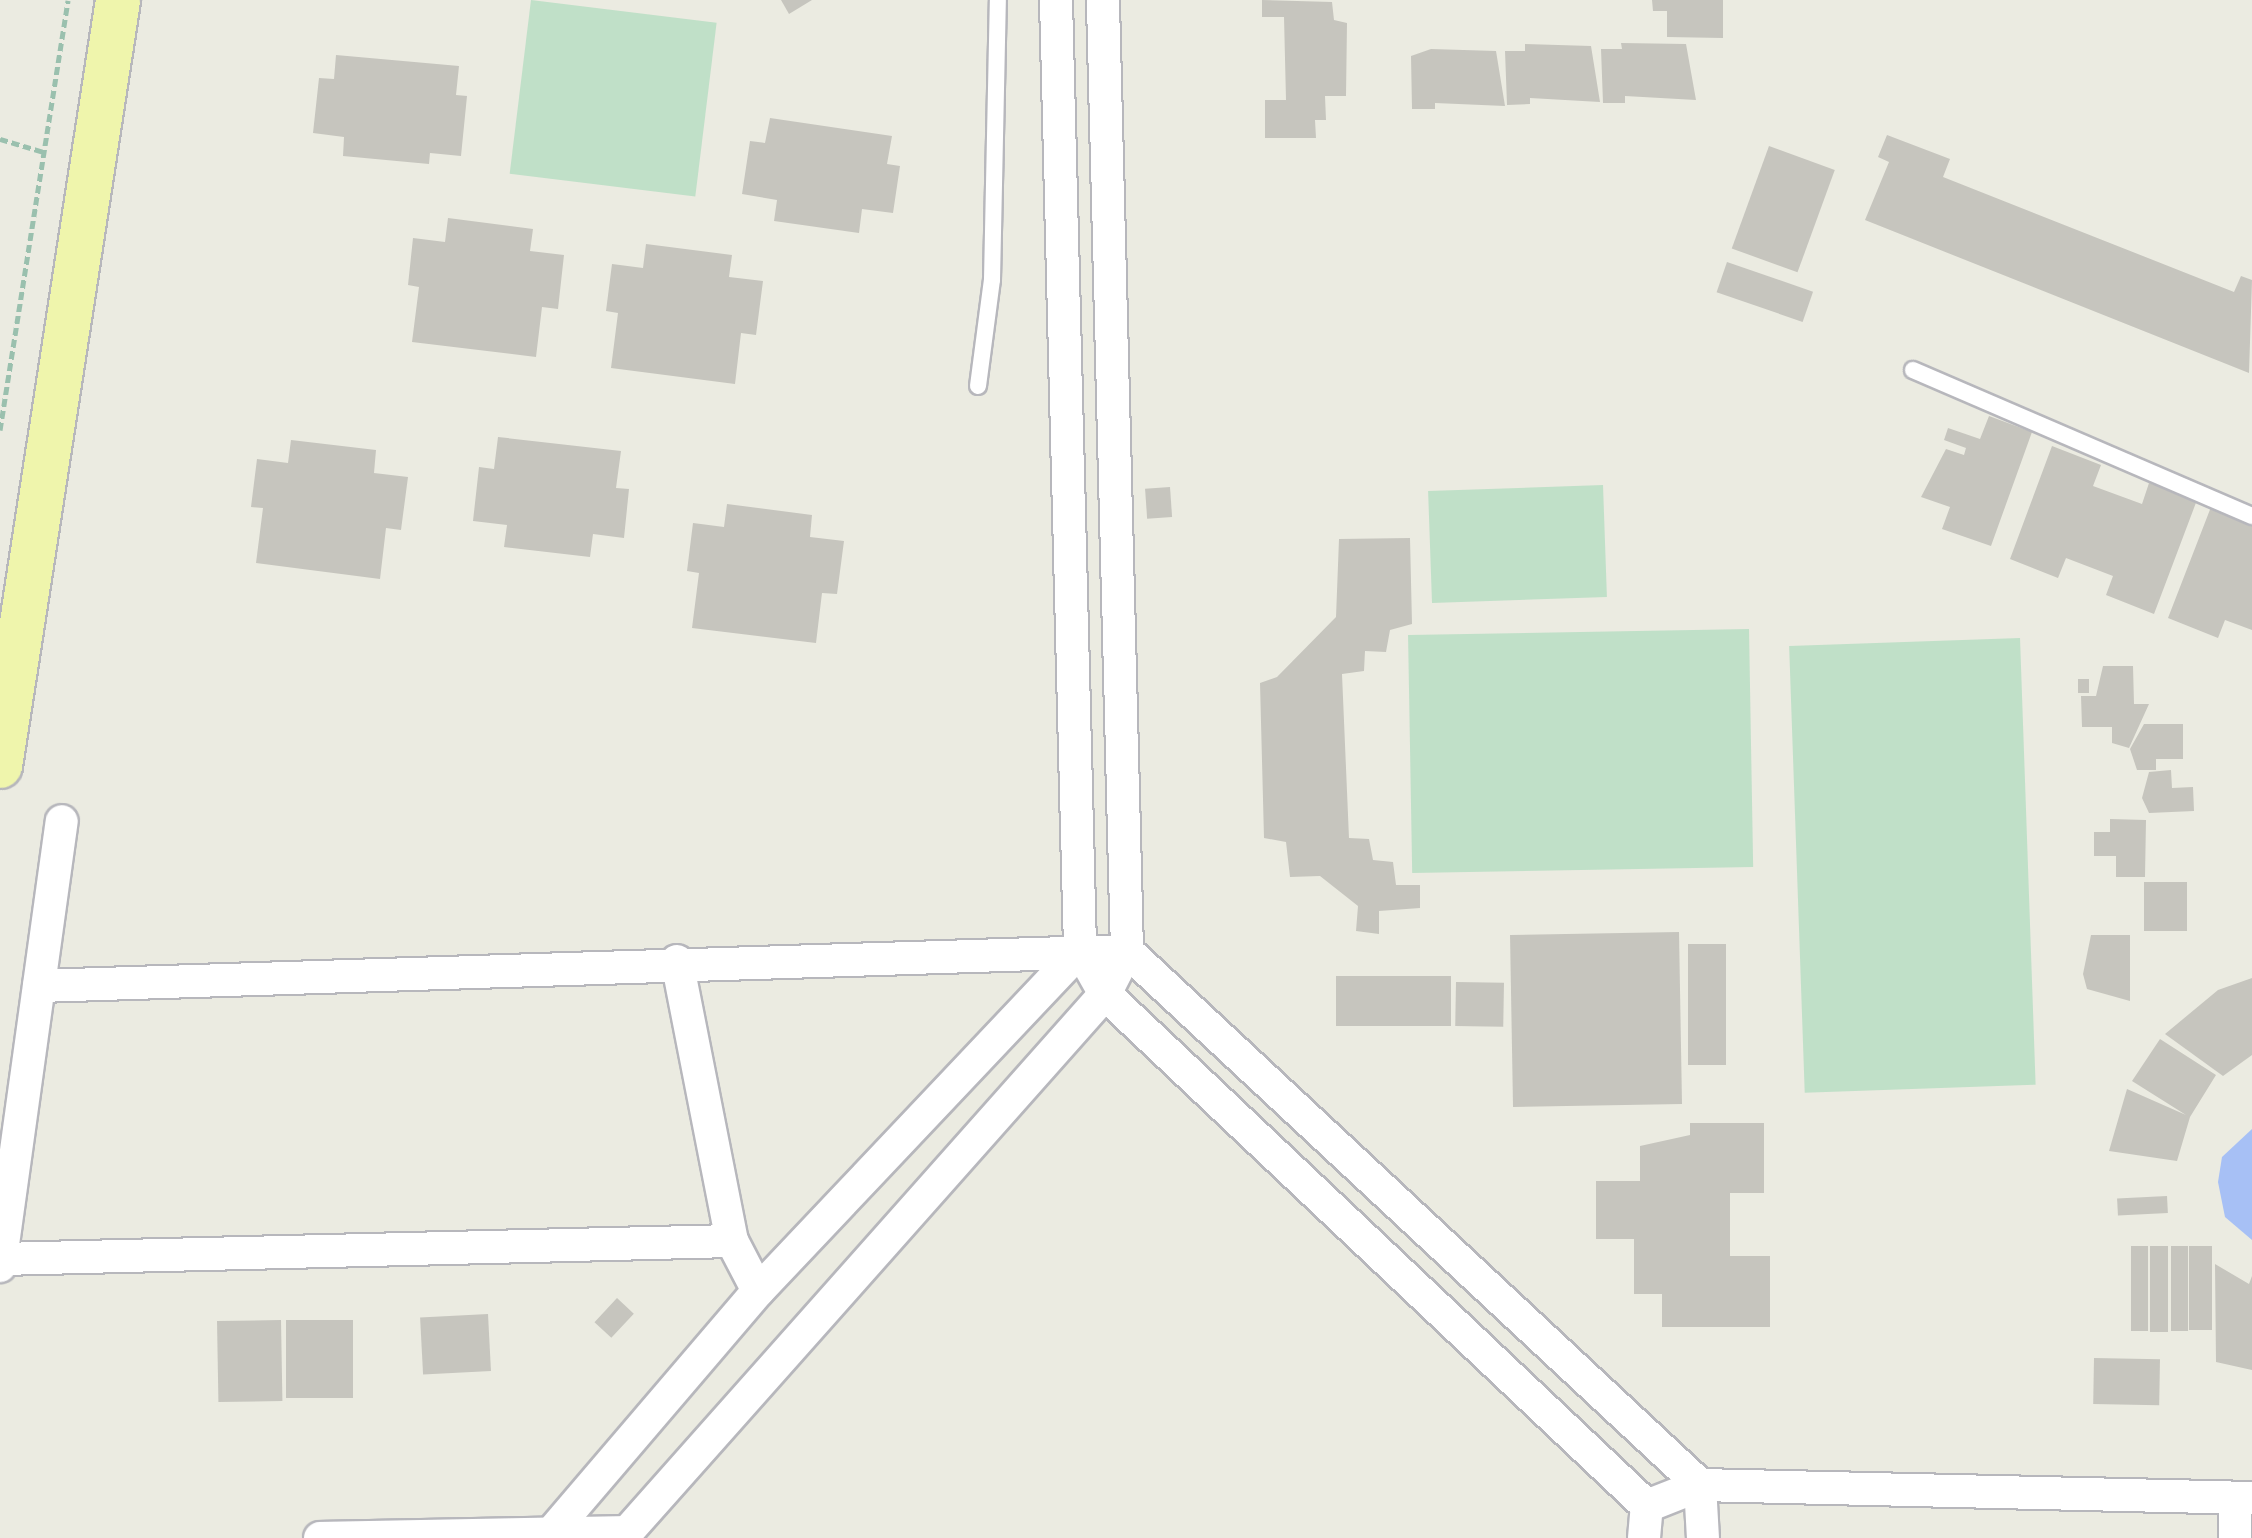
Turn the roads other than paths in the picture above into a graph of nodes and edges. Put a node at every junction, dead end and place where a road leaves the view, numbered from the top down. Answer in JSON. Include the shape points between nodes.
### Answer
{"nodes":[{"id":1,"x":118,"y":0,"type":"edge"},
{"id":2,"x":998,"y":0,"type":"edge"},
{"id":3,"x":1056,"y":0,"type":"edge"},
{"id":4,"x":1103,"y":0,"type":"edge"},
{"id":5,"x":1913,"y":370,"type":"dead end"},
{"id":6,"x":978,"y":386,"type":"dead end"},
{"id":7,"x":2252,"y":516,"type":"edge"},
{"id":8,"x":0,"y":766,"type":"edge"},
{"id":9,"x":62,"y":821,"type":"dead end"},
{"id":10,"x":1080,"y":950,"type":"junction"},
{"id":11,"x":1127,"y":951,"type":"junction"},
{"id":12,"x":677,"y":961,"type":"junction"},
{"id":13,"x":39,"y":986,"type":"junction"},
{"id":14,"x":1105,"y":994,"type":"junction"},
{"id":15,"x":732,"y":1241,"type":"junction"},
{"id":16,"x":1,"y":1259,"type":"edge"},
{"id":17,"x":0,"y":1266,"type":"edge"},
{"id":18,"x":758,"y":1291,"type":"junction"},
{"id":19,"x":1700,"y":1485,"type":"junction"},
{"id":20,"x":2244,"y":1499,"type":"edge"},
{"id":21,"x":1647,"y":1506,"type":"junction"},
{"id":22,"x":624,"y":1535,"type":"edge"},
{"id":23,"x":548,"y":1536,"type":"edge"},
{"id":24,"x":320,"y":1538,"type":"edge"},
{"id":25,"x":1644,"y":1538,"type":"edge"},
{"id":26,"x":1703,"y":1538,"type":"edge"},
{"id":27,"x":2235,"y":1538,"type":"edge"}],
"edges":[{"from":1,"to":8,"type":"main road"},
{"from":2,"to":6,"type":"lane","via":[[992,280]]},
{"from":3,"to":10,"type":"street"},
{"from":4,"to":11,"type":"street"},
{"from":5,"to":7,"type":"lane"},
{"from":9,"to":13,"type":"street"},
{"from":10,"to":11,"type":"street"},
{"from":10,"to":12,"type":"street"},
{"from":10,"to":14,"type":"street"},
{"from":10,"to":18,"type":"street"},
{"from":11,"to":14,"type":"street"},
{"from":11,"to":19,"type":"street"},
{"from":12,"to":13,"type":"street"},
{"from":12,"to":15,"type":"street"},
{"from":13,"to":16,"type":"street"},
{"from":14,"to":21,"type":"street"},
{"from":14,"to":22,"type":"street"},
{"from":15,"to":16,"type":"street"},
{"from":15,"to":18,"type":"street"},
{"from":16,"to":17,"type":"street"},
{"from":18,"to":23,"type":"street"},
{"from":19,"to":20,"type":"street"},
{"from":19,"to":21,"type":"street"},
{"from":19,"to":26,"type":"street"},
{"from":20,"to":27,"type":"street"},
{"from":21,"to":25,"type":"street"},
{"from":22,"to":23,"type":"street"},
{"from":23,"to":24,"type":"street"}]}
